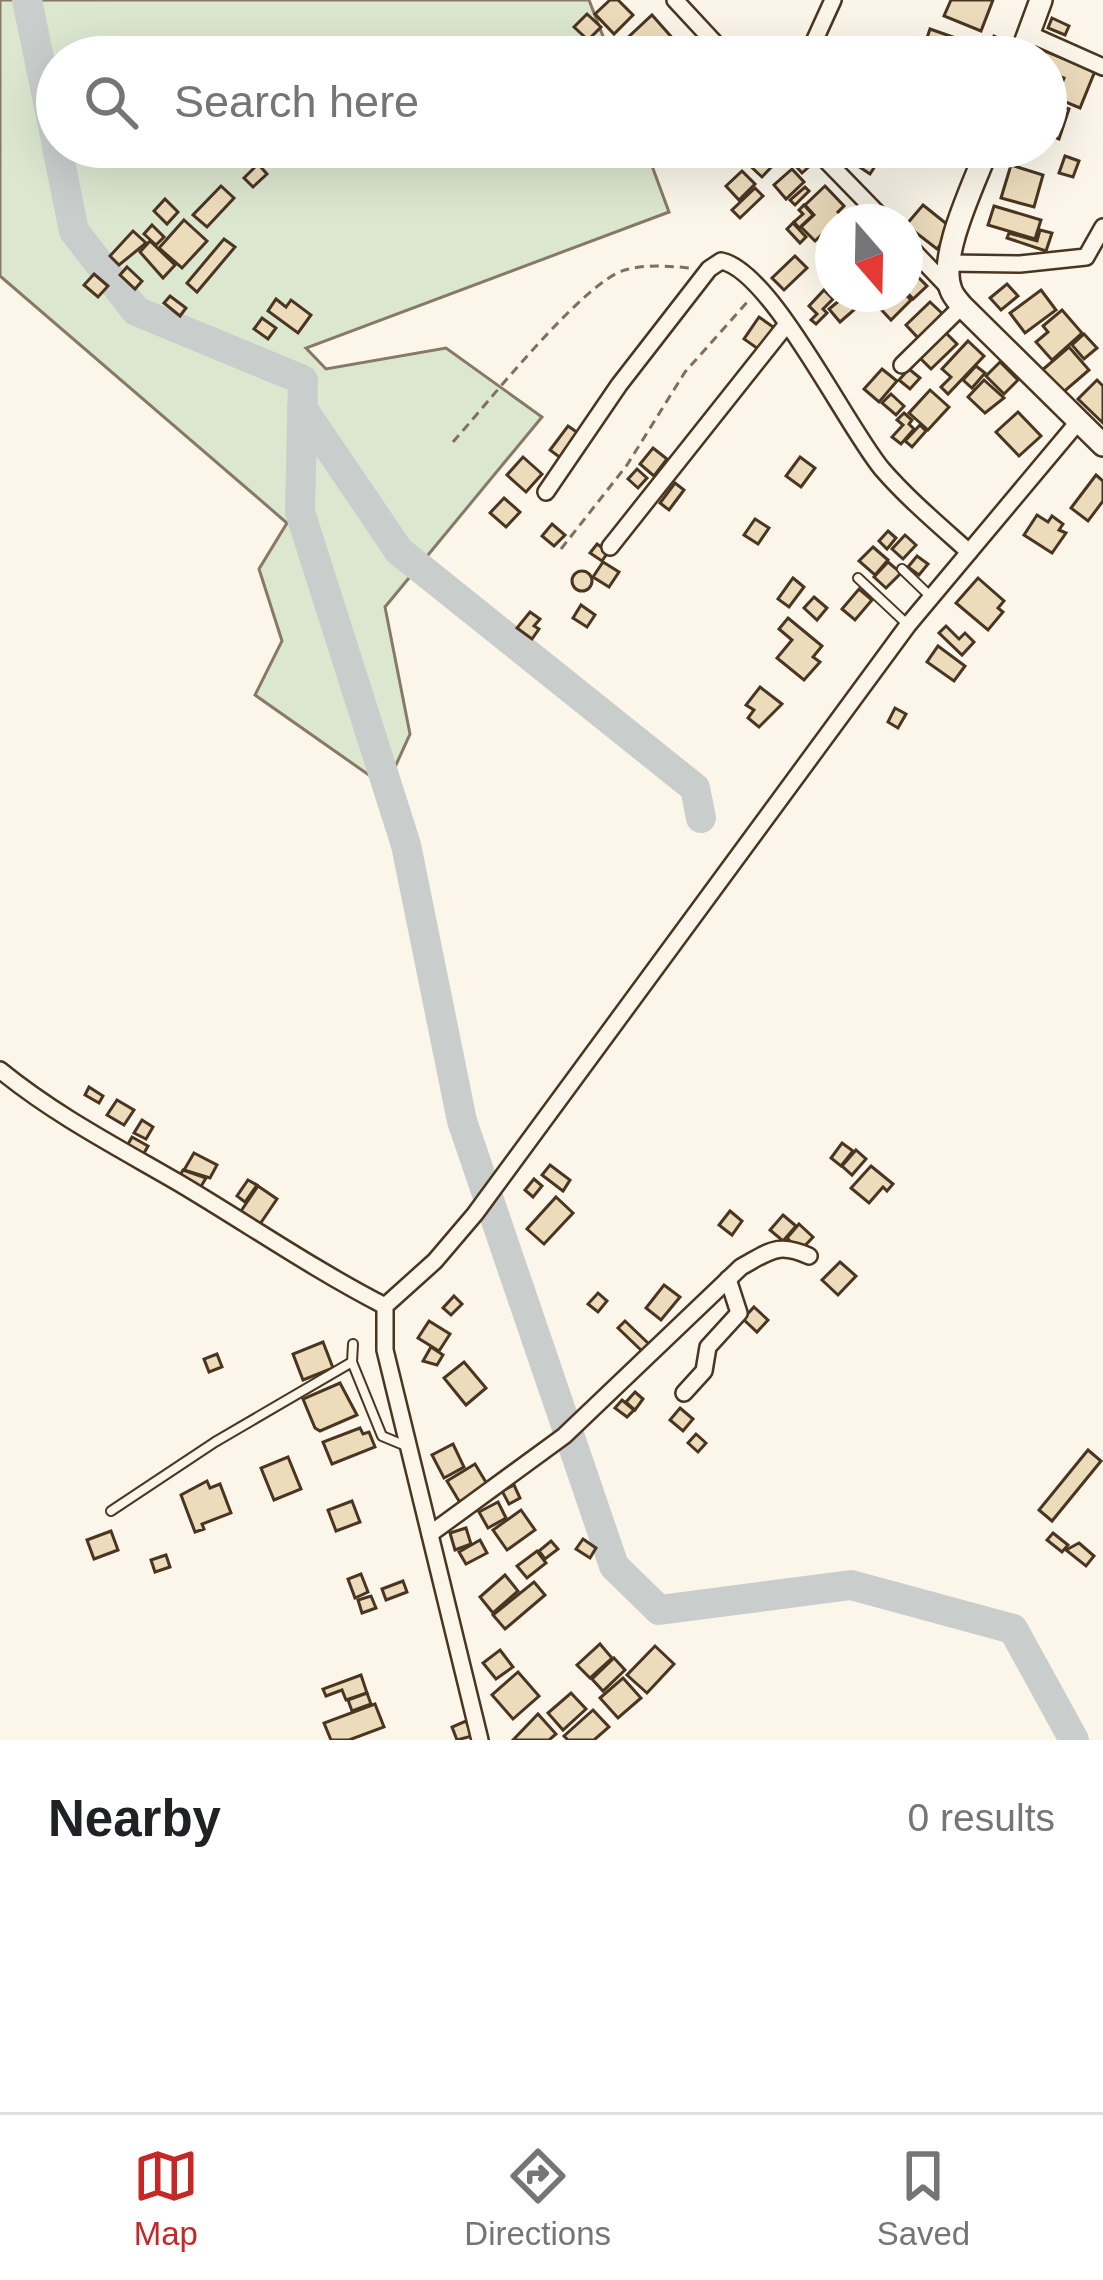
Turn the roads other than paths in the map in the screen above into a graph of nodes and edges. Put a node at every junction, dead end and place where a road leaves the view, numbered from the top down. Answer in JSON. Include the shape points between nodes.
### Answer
{"nodes":[{"id":1,"x":675,"y":0,"type":"edge"},
{"id":2,"x":833,"y":0,"type":"edge"},
{"id":3,"x":1041,"y":0,"type":"edge"},
{"id":4,"x":1029,"y":34,"type":"joint"},
{"id":5,"x":708,"y":36,"type":"edge"},
{"id":6,"x":817,"y":36,"type":"edge"},
{"id":7,"x":1033,"y":36,"type":"edge"},
{"id":8,"x":1067,"y":51,"type":"edge"},
{"id":9,"x":1103,"y":67,"type":"edge"},
{"id":10,"x":833,"y":168,"type":"edge"},
{"id":11,"x":981,"y":168,"type":"edge"},
{"id":12,"x":868,"y":204,"type":"edge"},
{"id":13,"x":1103,"y":227,"type":"edge"},
{"id":14,"x":923,"y":261,"type":"edge"},
{"id":15,"x":949,"y":263,"type":"junction"},
{"id":16,"x":956,"y":297,"type":"junction"},
{"id":17,"x":787,"y":324,"type":"junction"},
{"id":18,"x":902,"y":365,"type":"dead end"},
{"id":19,"x":1078,"y":422,"type":"junction"},
{"id":20,"x":1103,"y":445,"type":"edge"},
{"id":21,"x":546,"y":492,"type":"dead end"},
{"id":22,"x":610,"y":547,"type":"dead end"},
{"id":23,"x":969,"y":552,"type":"junction"},
{"id":24,"x":902,"y":569,"type":"dead end"},
{"id":25,"x":858,"y":578,"type":"dead end"},
{"id":26,"x":931,"y":597,"type":"junction"},
{"id":27,"x":908,"y":625,"type":"junction"},
{"id":28,"x":0,"y":1070,"type":"edge"},
{"id":29,"x":809,"y":1256,"type":"dead end"},
{"id":30,"x":728,"y":1279,"type":"junction"},
{"id":31,"x":385,"y":1306,"type":"junction"},
{"id":32,"x":353,"y":1344,"type":"dead end"},
{"id":33,"x":352,"y":1363,"type":"junction"},
{"id":34,"x":685,"y":1393,"type":"dead end"},
{"id":35,"x":412,"y":1451,"type":"junction"},
{"id":36,"x":111,"y":1511,"type":"dead end"},
{"id":37,"x":430,"y":1534,"type":"junction"},
{"id":38,"x":480,"y":1740,"type":"edge"}],
"edges":[{"from":1,"to":5,"type":"street"},
{"from":2,"to":6,"type":"street"},
{"from":3,"to":4,"type":"street"},
{"from":4,"to":7,"type":"street"},
{"from":8,"to":9,"type":"street"},
{"from":10,"to":12,"type":"street"},
{"from":11,"to":15,"type":"street"},
{"from":13,"to":15,"type":"street","via":[[1086,257]]},
{"from":14,"to":16,"type":"street"},
{"from":15,"to":16,"type":"street"},
{"from":16,"to":18,"type":"street"},
{"from":16,"to":19,"type":"street"},
{"from":17,"to":21,"type":"street","via":[[734,263],[709,269]]},
{"from":17,"to":22,"type":"street"},
{"from":17,"to":23,"type":"street","via":[[880,467]]},
{"from":19,"to":20,"type":"street"},
{"from":19,"to":23,"type":"street"},
{"from":23,"to":26,"type":"street"},
{"from":24,"to":26,"type":"lane"},
{"from":25,"to":27,"type":"lane"},
{"from":26,"to":27,"type":"street"},
{"from":27,"to":31,"type":"street","via":[[475,1214]]},
{"from":28,"to":31,"type":"street","via":[[44,1106]]},
{"from":29,"to":30,"type":"street","via":[[774,1249]]},
{"from":30,"to":34,"type":"street","via":[[739,1313],[708,1346],[704,1371]]},
{"from":30,"to":37,"type":"street","via":[[568,1433]]},
{"from":31,"to":35,"type":"street","via":[[385,1351]]},
{"from":32,"to":33,"type":"lane"},
{"from":33,"to":35,"type":"lane","via":[[382,1436]]},
{"from":33,"to":36,"type":"lane"},
{"from":35,"to":37,"type":"street"},
{"from":37,"to":38,"type":"street"}]}
